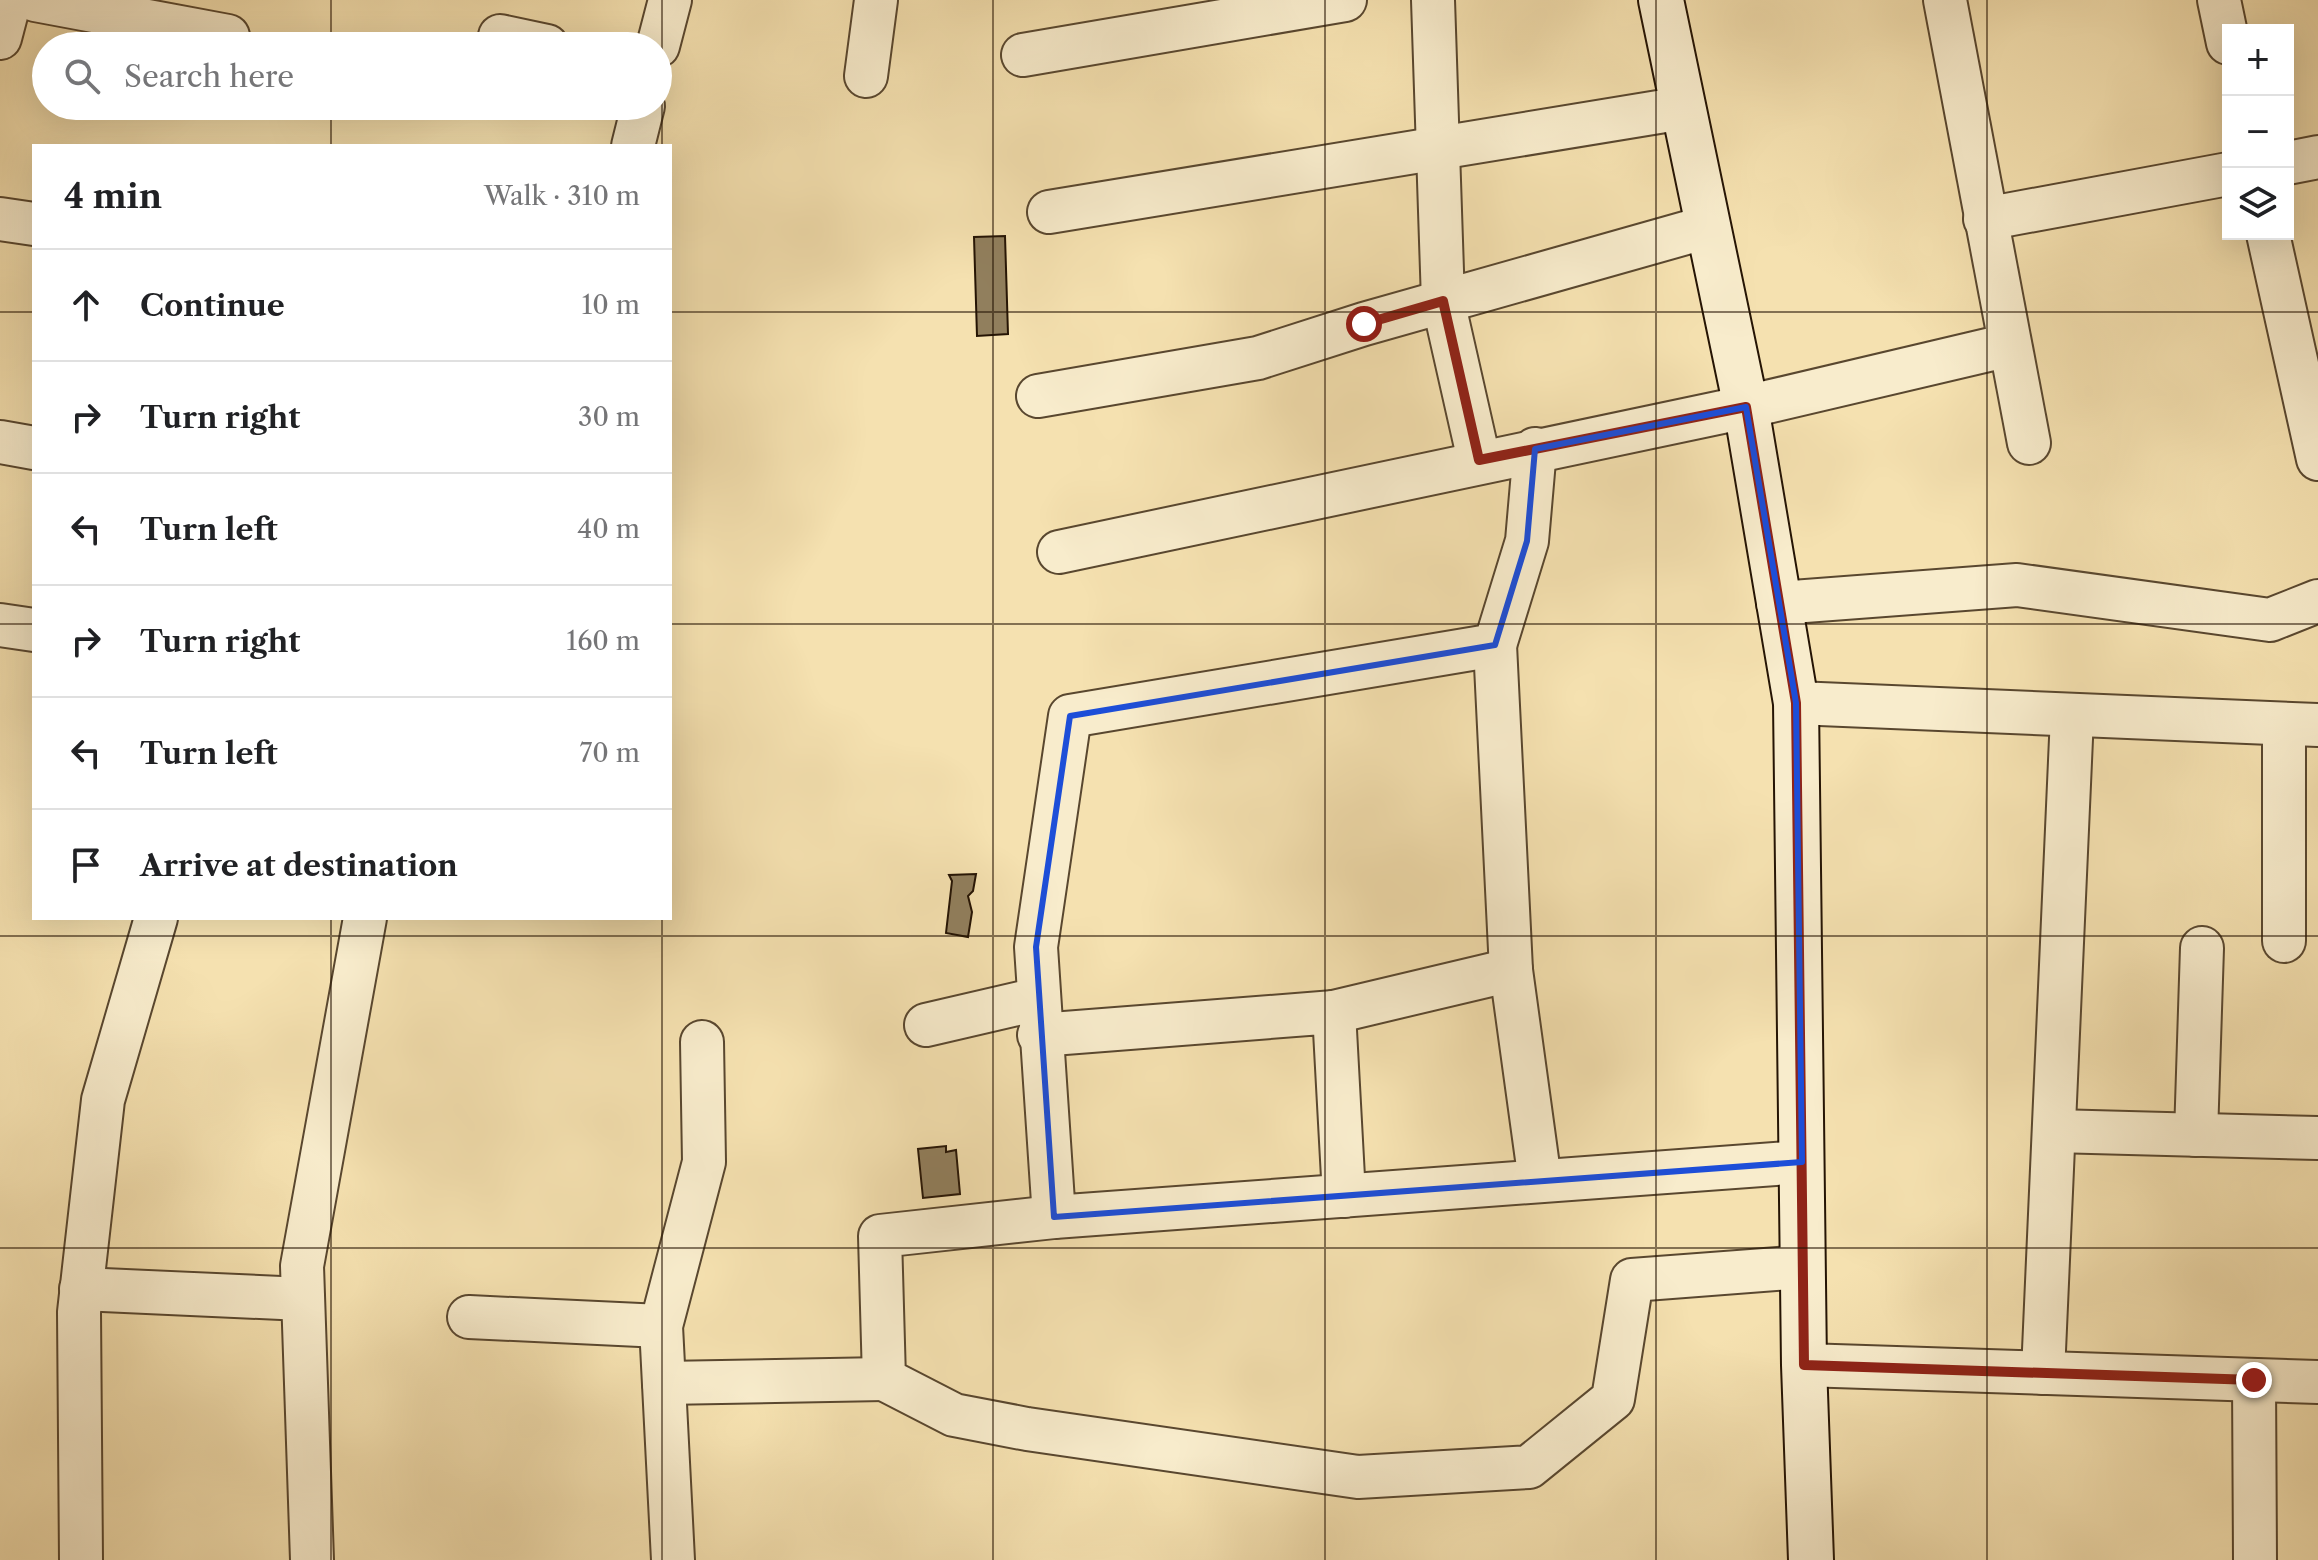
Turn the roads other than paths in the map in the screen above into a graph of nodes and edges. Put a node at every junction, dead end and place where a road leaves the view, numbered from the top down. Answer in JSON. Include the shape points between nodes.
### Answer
{"nodes":[{"id":1,"x":10,"y":0,"type":"edge"},
{"id":2,"x":35,"y":0,"type":"edge"},
{"id":3,"x":670,"y":0,"type":"edge"},
{"id":4,"x":876,"y":0,"type":"edge"},
{"id":5,"x":1345,"y":0,"type":"edge"},
{"id":6,"x":1433,"y":0,"type":"edge"},
{"id":7,"x":1661,"y":0,"type":"edge"},
{"id":8,"x":1945,"y":0,"type":"edge"},
{"id":9,"x":2219,"y":0,"type":"edge"},
{"id":10,"x":2224,"y":24,"type":"edge"},
{"id":11,"x":207,"y":32,"type":"edge"},
{"id":12,"x":662,"y":32,"type":"edge"},
{"id":13,"x":0,"y":38,"type":"edge"},
{"id":14,"x":1023,"y":55,"type":"dead end"},
{"id":15,"x":866,"y":76,"type":"dead end"},
{"id":16,"x":1683,"y":108,"type":"junction"},
{"id":17,"x":640,"y":120,"type":"edge"},
{"id":18,"x":634,"y":144,"type":"edge"},
{"id":19,"x":1435,"y":148,"type":"junction"},
{"id":20,"x":2318,"y":157,"type":"edge"},
{"id":21,"x":2294,"y":162,"type":"edge"},
{"id":22,"x":2222,"y":175,"type":"edge"},
{"id":23,"x":1049,"y":212,"type":"dead end"},
{"id":24,"x":0,"y":219,"type":"edge"},
{"id":25,"x":1985,"y":219,"type":"junction"},
{"id":26,"x":32,"y":224,"type":"edge"},
{"id":27,"x":1707,"y":227,"type":"junction"},
{"id":28,"x":2270,"y":240,"type":"edge"},
{"id":29,"x":1443,"y":301,"type":"junction"},
{"id":30,"x":2009,"y":345,"type":"junction"},
{"id":31,"x":2307,"y":364,"type":"edge"},
{"id":32,"x":1038,"y":396,"type":"dead end"},
{"id":33,"x":1746,"y":407,"type":"junction"},
{"id":34,"x":0,"y":442,"type":"edge"},
{"id":35,"x":2029,"y":443,"type":"dead end"},
{"id":36,"x":32,"y":448,"type":"edge"},
{"id":37,"x":1535,"y":449,"type":"junction"},
{"id":38,"x":2318,"y":459,"type":"edge"},
{"id":39,"x":1479,"y":460,"type":"junction"},
{"id":40,"x":1059,"y":552,"type":"dead end"},
{"id":41,"x":2318,"y":601,"type":"edge"},
{"id":42,"x":1778,"y":603,"type":"junction"},
{"id":43,"x":0,"y":625,"type":"edge"},
{"id":44,"x":32,"y":630,"type":"edge"},
{"id":45,"x":1495,"y":645,"type":"junction"},
{"id":46,"x":1796,"y":703,"type":"junction"},
{"id":47,"x":2072,"y":716,"type":"junction"},
{"id":48,"x":2301,"y":725,"type":"edge"},
{"id":49,"x":155,"y":920,"type":"edge"},
{"id":50,"x":365,"y":920,"type":"edge"},
{"id":51,"x":2284,"y":941,"type":"dead end"},
{"id":52,"x":2202,"y":948,"type":"dead end"},
{"id":53,"x":1511,"y":970,"type":"junction"},
{"id":54,"x":1334,"y":1012,"type":"junction"},
{"id":55,"x":1039,"y":1017,"type":"junction"},
{"id":56,"x":926,"y":1025,"type":"dead end"},
{"id":57,"x":702,"y":1042,"type":"dead end"},
{"id":58,"x":2054,"y":1131,"type":"junction"},
{"id":59,"x":2196,"y":1135,"type":"junction"},
{"id":60,"x":2318,"y":1138,"type":"edge"},
{"id":61,"x":1802,"y":1162,"type":"junction"},
{"id":62,"x":1540,"y":1181,"type":"junction"},
{"id":63,"x":1344,"y":1196,"type":"junction"},
{"id":64,"x":1054,"y":1217,"type":"junction"},
{"id":65,"x":1803,"y":1267,"type":"junction"},
{"id":66,"x":81,"y":1289,"type":"junction"},
{"id":67,"x":303,"y":1299,"type":"junction"},
{"id":68,"x":469,"y":1317,"type":"dead end"},
{"id":69,"x":661,"y":1326,"type":"junction"},
{"id":70,"x":1804,"y":1365,"type":"junction"},
{"id":71,"x":2043,"y":1373,"type":"junction"},
{"id":72,"x":884,"y":1379,"type":"junction"},
{"id":73,"x":2254,"y":1380,"type":"junction"},
{"id":74,"x":2318,"y":1382,"type":"edge"},
{"id":75,"x":664,"y":1383,"type":"junction"},
{"id":76,"x":81,"y":1560,"type":"edge"},
{"id":77,"x":312,"y":1560,"type":"edge"},
{"id":78,"x":673,"y":1560,"type":"edge"},
{"id":79,"x":1811,"y":1560,"type":"edge"},
{"id":80,"x":2255,"y":1560,"type":"edge"}],
"edges":[{"from":1,"to":13,"type":"street"},
{"from":2,"to":11,"type":"street"},
{"from":3,"to":12,"type":"street"},
{"from":4,"to":15,"type":"street"},
{"from":5,"to":14,"type":"street"},
{"from":6,"to":19,"type":"street"},
{"from":7,"to":16,"type":"street"},
{"from":8,"to":25,"type":"street"},
{"from":9,"to":10,"type":"street"},
{"from":16,"to":19,"type":"street"},
{"from":16,"to":27,"type":"street"},
{"from":17,"to":18,"type":"street"},
{"from":19,"to":23,"type":"street"},
{"from":19,"to":29,"type":"street"},
{"from":20,"to":21,"type":"street"},
{"from":22,"to":25,"type":"street"},
{"from":24,"to":26,"type":"street"},
{"from":25,"to":30,"type":"street"},
{"from":27,"to":29,"type":"street"},
{"from":27,"to":33,"type":"street"},
{"from":28,"to":31,"type":"street"},
{"from":29,"to":32,"type":"street","via":[[1258,358]]},
{"from":29,"to":39,"type":"street"},
{"from":30,"to":33,"type":"street"},
{"from":30,"to":35,"type":"street"},
{"from":31,"to":38,"type":"street"},
{"from":33,"to":37,"type":"street"},
{"from":33,"to":42,"type":"street"},
{"from":34,"to":36,"type":"street"},
{"from":37,"to":39,"type":"street"},
{"from":37,"to":45,"type":"street","via":[[1527,541]]},
{"from":39,"to":40,"type":"street"},
{"from":41,"to":42,"type":"street","via":[[2270,620],[2017,585]]},
{"from":42,"to":46,"type":"street"},
{"from":43,"to":44,"type":"street"},
{"from":45,"to":53,"type":"street"},
{"from":45,"to":55,"type":"street","via":[[1070,716],[1036,947]]},
{"from":46,"to":47,"type":"street"},
{"from":46,"to":61,"type":"street"},
{"from":47,"to":48,"type":"street"},
{"from":47,"to":58,"type":"street"},
{"from":48,"to":51,"type":"street"},
{"from":49,"to":66,"type":"street","via":[[103,1100]]},
{"from":50,"to":67,"type":"street","via":[[302,1266]]},
{"from":52,"to":59,"type":"street"},
{"from":53,"to":54,"type":"street"},
{"from":53,"to":62,"type":"street"},
{"from":54,"to":55,"type":"street"},
{"from":54,"to":63,"type":"street"},
{"from":55,"to":56,"type":"street"},
{"from":55,"to":64,"type":"street"},
{"from":57,"to":69,"type":"street","via":[[704,1162]]},
{"from":58,"to":59,"type":"street"},
{"from":58,"to":71,"type":"street"},
{"from":59,"to":60,"type":"street"},
{"from":61,"to":62,"type":"street"},
{"from":61,"to":65,"type":"street"},
{"from":62,"to":63,"type":"street"},
{"from":63,"to":64,"type":"street"},
{"from":64,"to":72,"type":"street","via":[[880,1236]]},
{"from":65,"to":70,"type":"street"},
{"from":65,"to":72,"type":"street","via":[[1632,1280],[1613,1399],[1529,1467],[1358,1477],[954,1415]]},
{"from":66,"to":67,"type":"street"},
{"from":66,"to":76,"type":"street"},
{"from":67,"to":77,"type":"street"},
{"from":68,"to":69,"type":"street"},
{"from":69,"to":75,"type":"street"},
{"from":70,"to":71,"type":"street"},
{"from":70,"to":79,"type":"street"},
{"from":71,"to":73,"type":"street"},
{"from":72,"to":75,"type":"street"},
{"from":73,"to":74,"type":"street"},
{"from":73,"to":80,"type":"street"},
{"from":75,"to":78,"type":"street"}]}
